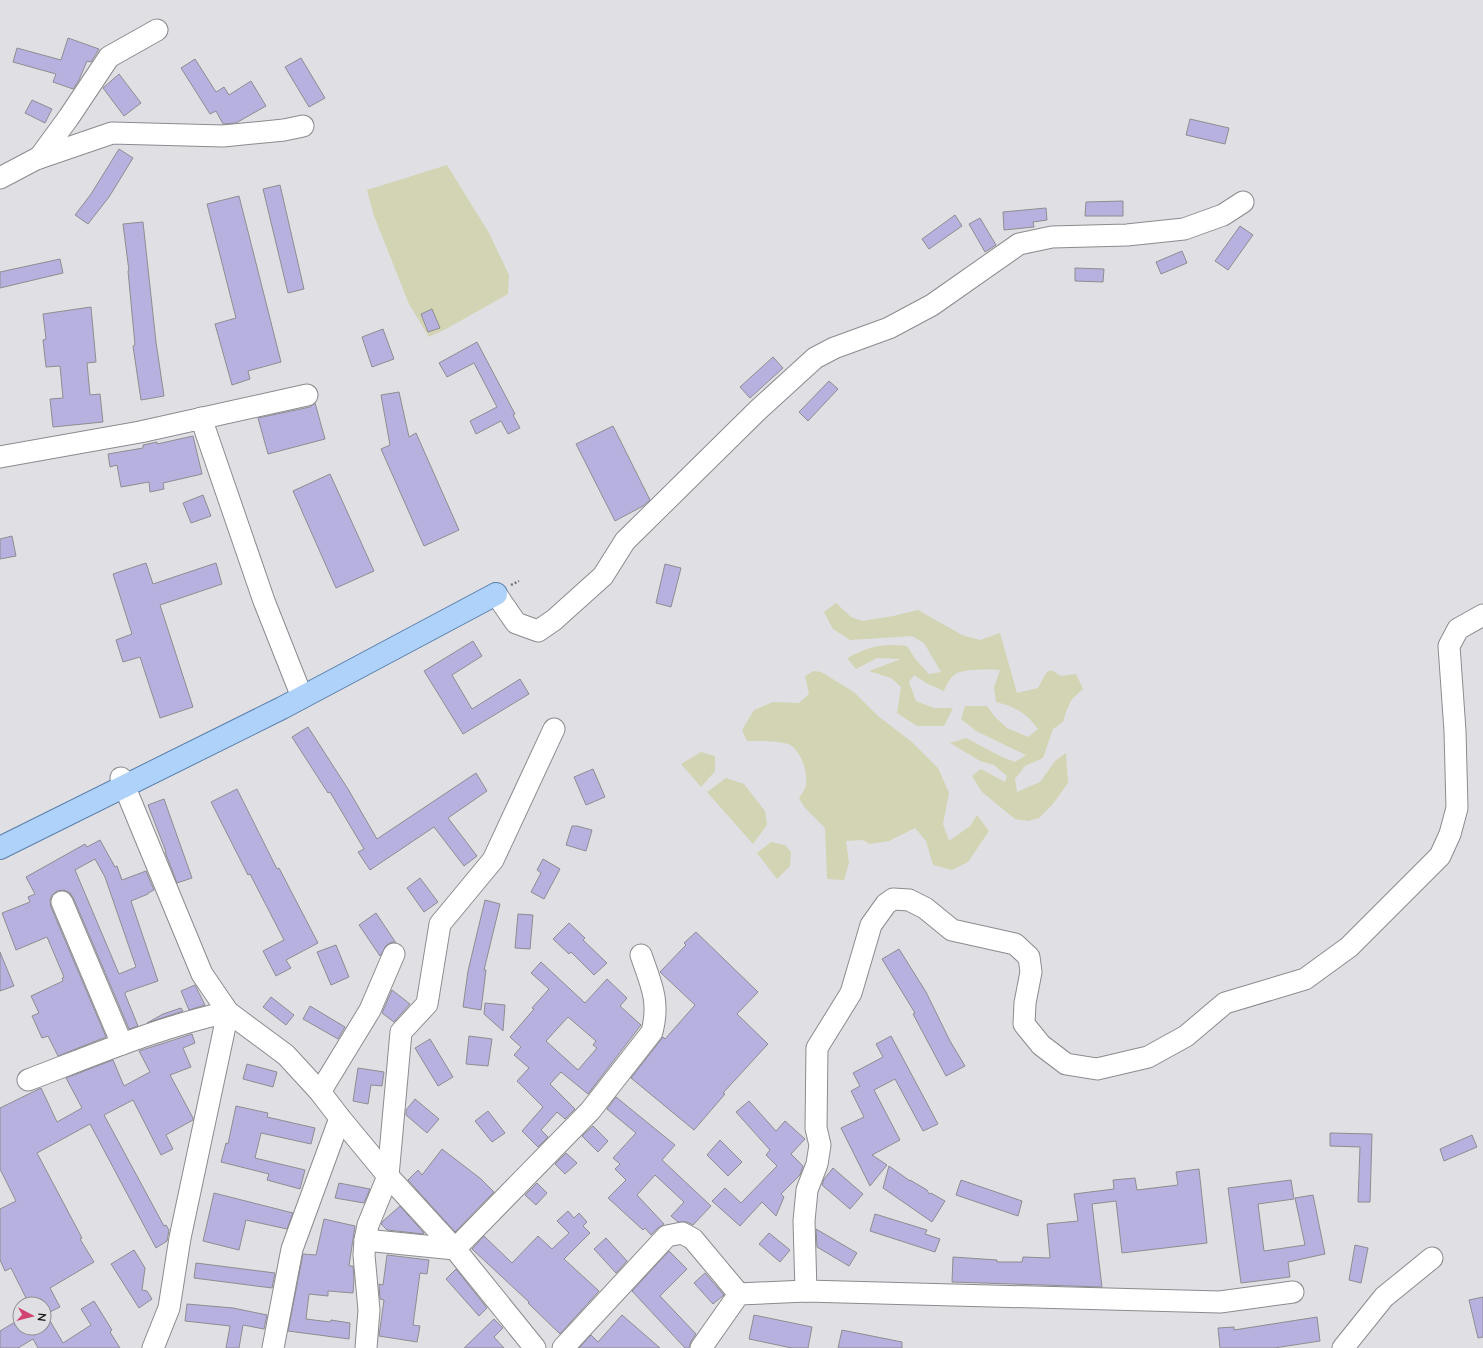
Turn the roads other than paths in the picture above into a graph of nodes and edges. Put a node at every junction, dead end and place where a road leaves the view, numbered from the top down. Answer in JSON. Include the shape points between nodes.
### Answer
{"nodes":[{"id":1,"x":157,"y":30,"type":"dead end"},
{"id":2,"x":303,"y":126,"type":"dead end"},
{"id":3,"x":39,"y":158,"type":"junction"},
{"id":4,"x":0,"y":178,"type":"edge"},
{"id":5,"x":1243,"y":202,"type":"dead end"},
{"id":6,"x":307,"y":395,"type":"dead end"},
{"id":7,"x":201,"y":418,"type":"junction"},
{"id":8,"x":0,"y":457,"type":"edge"},
{"id":9,"x":496,"y":594,"type":"joint"},
{"id":10,"x":1483,"y":615,"type":"edge"},
{"id":11,"x":302,"y":697,"type":"junction"},
{"id":12,"x":554,"y":729,"type":"dead end"},
{"id":13,"x":121,"y":778,"type":"dead end"},
{"id":14,"x":0,"y":848,"type":"edge"},
{"id":15,"x":62,"y":902,"type":"dead end"},
{"id":16,"x":394,"y":954,"type":"dead end"},
{"id":17,"x":641,"y":955,"type":"dead end"},
{"id":18,"x":228,"y":1012,"type":"junction"},
{"id":19,"x":122,"y":1044,"type":"junction"},
{"id":20,"x":28,"y":1080,"type":"dead end"},
{"id":21,"x":320,"y":1092,"type":"junction"},
{"id":22,"x":340,"y":1118,"type":"junction"},
{"id":23,"x":388,"y":1176,"type":"junction"},
{"id":24,"x":365,"y":1240,"type":"junction"},
{"id":25,"x":455,"y":1250,"type":"junction"},
{"id":26,"x":1432,"y":1258,"type":"dead end"},
{"id":27,"x":806,"y":1291,"type":"junction"},
{"id":28,"x":1293,"y":1292,"type":"dead end"},
{"id":29,"x":739,"y":1294,"type":"junction"},
{"id":30,"x":153,"y":1348,"type":"edge"},
{"id":31,"x":273,"y":1348,"type":"edge"},
{"id":32,"x":366,"y":1348,"type":"edge"},
{"id":33,"x":535,"y":1348,"type":"edge"},
{"id":34,"x":563,"y":1348,"type":"edge"},
{"id":35,"x":701,"y":1348,"type":"edge"},
{"id":36,"x":1343,"y":1348,"type":"edge"}],
"edges":[{"from":1,"to":3,"type":"street","via":[[109,57]]},
{"from":2,"to":3,"type":"street","via":[[223,136],[112,132]]},
{"from":3,"to":4,"type":"street"},
{"from":5,"to":9,"type":"street","via":[[1223,215],[1184,229],[1128,235],[1052,237],[1019,244],[932,305],[889,328],[834,348],[815,358],[758,410],[625,541],[603,576],[538,631],[516,623]]},
{"from":6,"to":7,"type":"street"},
{"from":7,"to":8,"type":"street","via":[[140,432]]},
{"from":7,"to":11,"type":"street","via":[[264,601]]},
{"from":9,"to":11,"type":"main road"},
{"from":10,"to":27,"type":"street","via":[[1458,629],[1449,646],[1457,808],[1450,834],[1440,856],[1349,947],[1305,979],[1225,1003],[1186,1036],[1148,1057],[1097,1069],[1066,1064],[1041,1045],[1024,1024],[1031,972],[1029,957],[1015,944],[952,930],[925,908],[908,900],[893,899],[886,904],[871,926],[851,992],[817,1048],[816,1128],[820,1145],[818,1164],[807,1190],[804,1221]]},
{"from":11,"to":14,"type":"main road"},
{"from":12,"to":23,"type":"street","via":[[493,860],[440,924],[427,1004],[401,1032]]},
{"from":13,"to":18,"type":"street","via":[[202,974]]},
{"from":15,"to":19,"type":"street"},
{"from":16,"to":21,"type":"street","via":[[370,1010]]},
{"from":17,"to":25,"type":"street","via":[[656,1003],[652,1032],[590,1110]]},
{"from":18,"to":19,"type":"street","via":[[196,1019]]},
{"from":18,"to":21,"type":"street","via":[[286,1055]]},
{"from":18,"to":30,"type":"street","via":[[180,1238],[169,1308]]},
{"from":19,"to":20,"type":"street"},
{"from":21,"to":22,"type":"street"},
{"from":22,"to":23,"type":"street"},
{"from":22,"to":31,"type":"street","via":[[292,1248]]},
{"from":23,"to":24,"type":"street","via":[[368,1225]]},
{"from":23,"to":25,"type":"street"},
{"from":24,"to":25,"type":"street"},
{"from":24,"to":32,"type":"street","via":[[369,1310]]},
{"from":25,"to":33,"type":"street"},
{"from":26,"to":36,"type":"street","via":[[1384,1297]]},
{"from":27,"to":28,"type":"street","via":[[1220,1302]]},
{"from":27,"to":29,"type":"street"},
{"from":29,"to":34,"type":"street","via":[[693,1239],[682,1233],[667,1236]]},
{"from":29,"to":35,"type":"street"}]}
